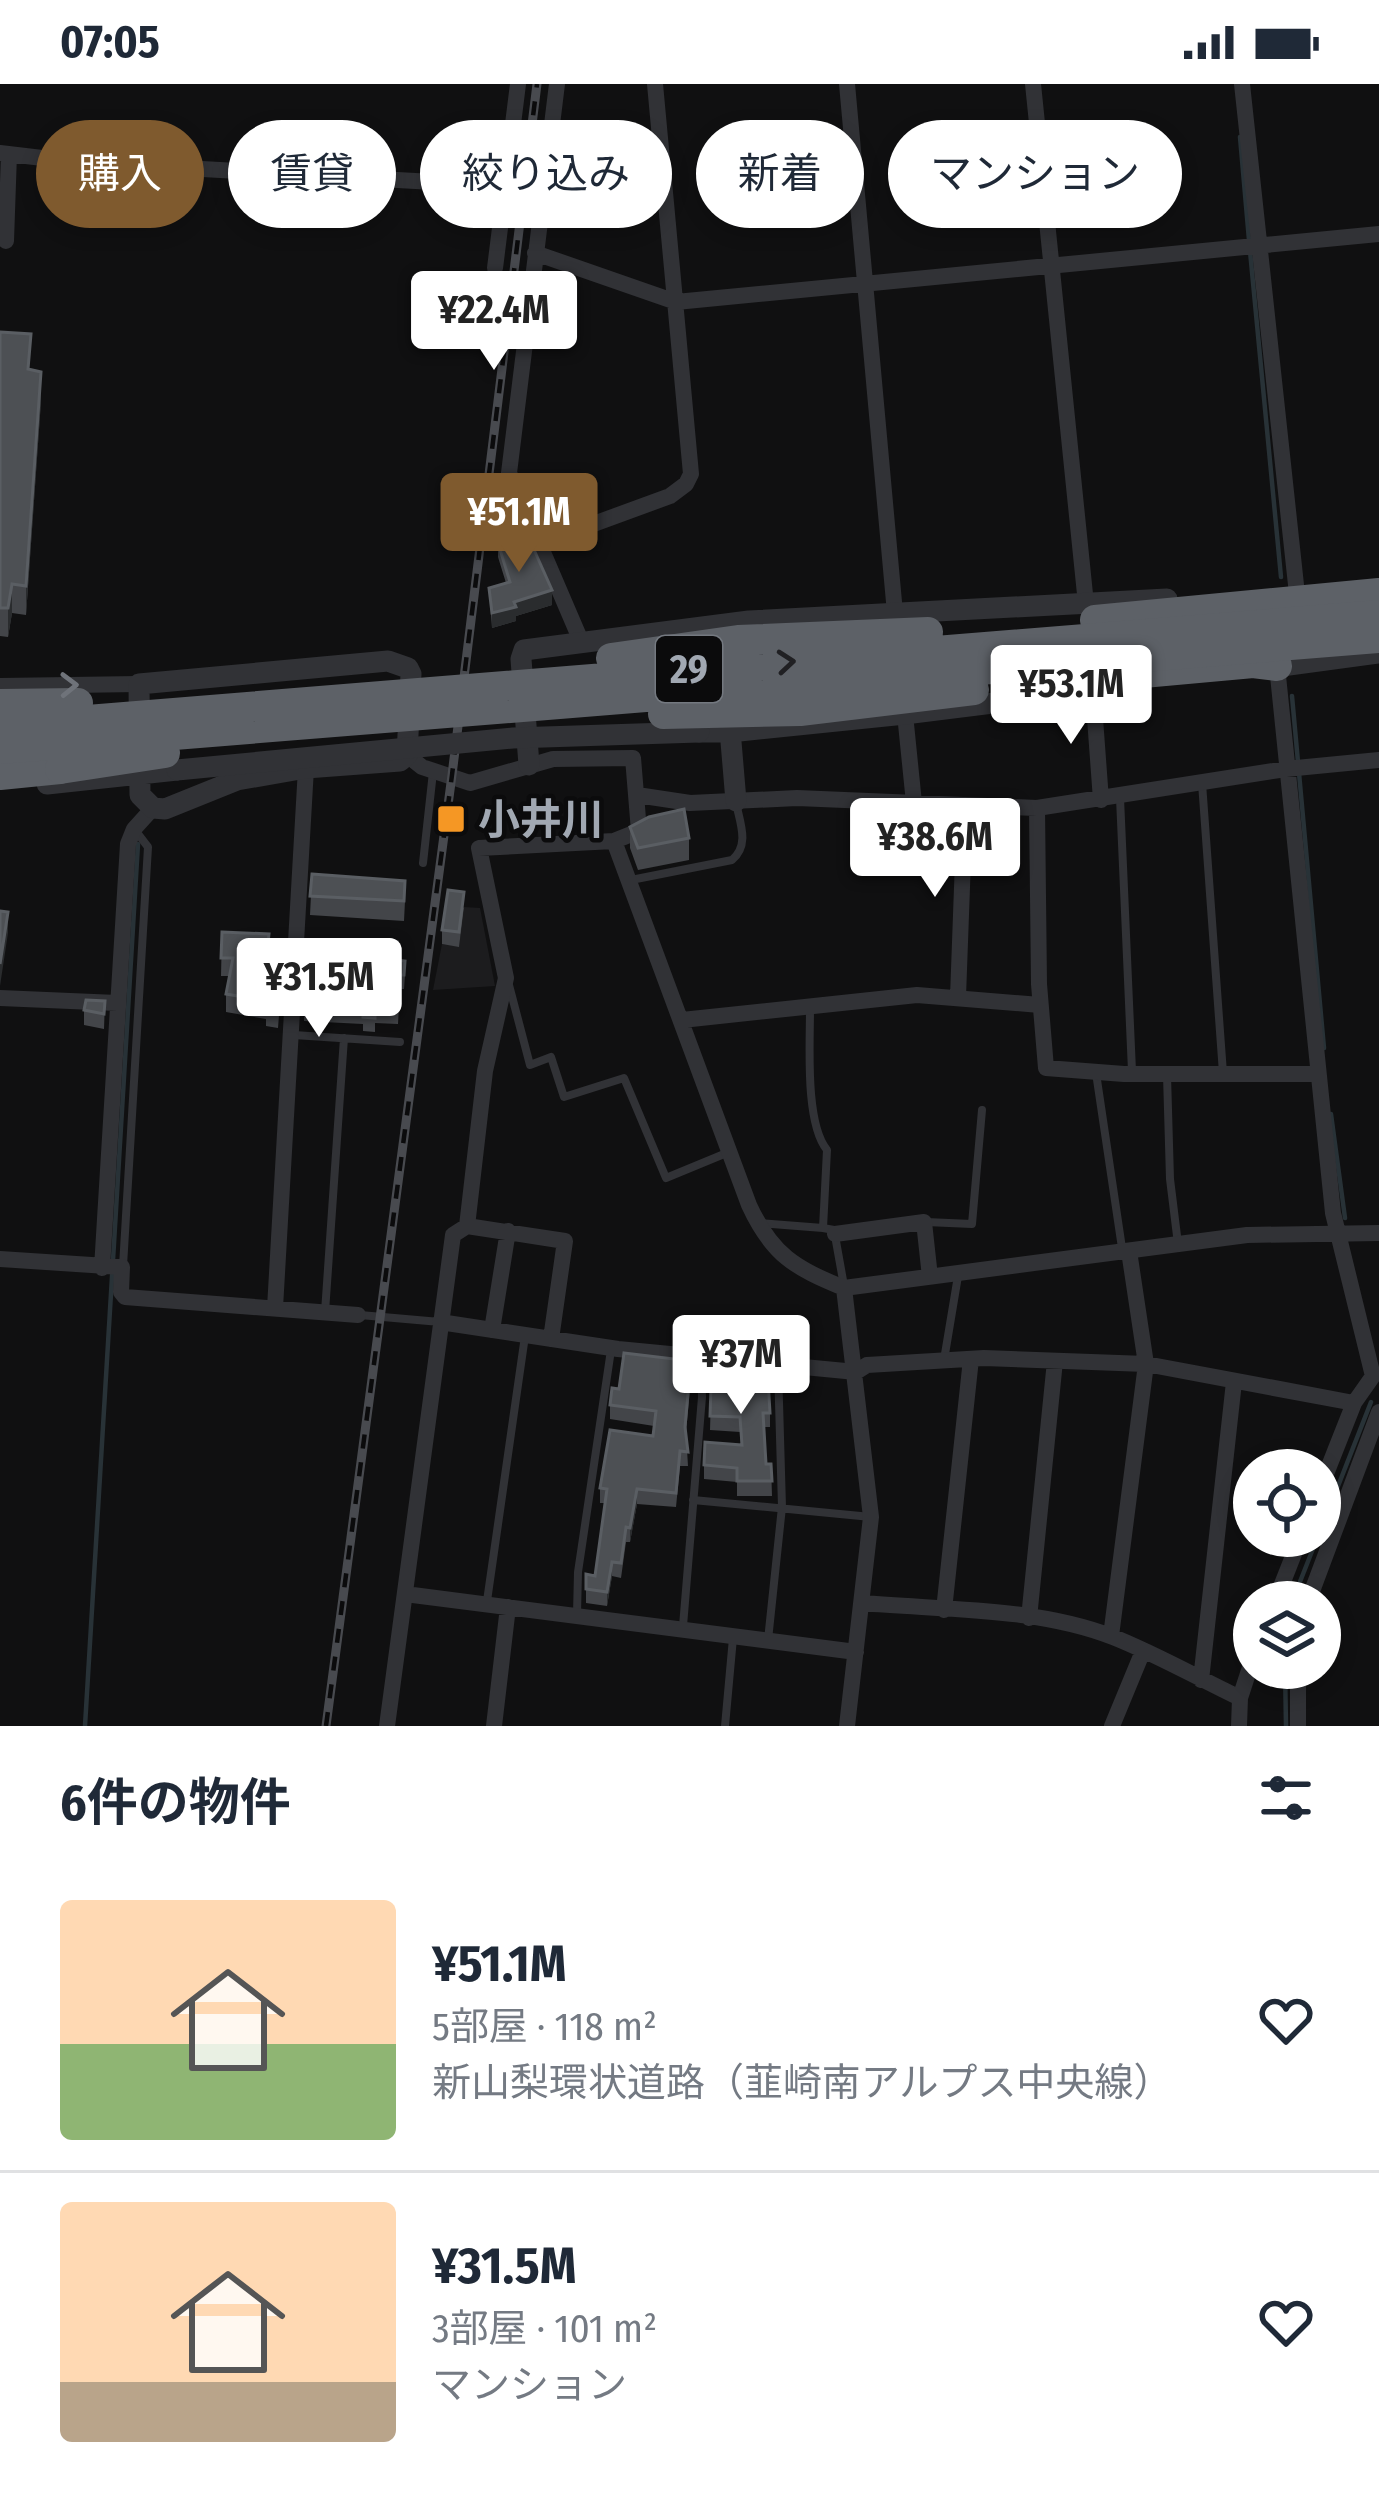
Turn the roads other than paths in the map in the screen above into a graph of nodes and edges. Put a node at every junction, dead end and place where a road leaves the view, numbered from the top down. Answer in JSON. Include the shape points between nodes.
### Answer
{"nodes":[{"id":1,"x":518,"y":84,"type":"edge"},
{"id":2,"x":557,"y":84,"type":"edge"},
{"id":3,"x":655,"y":84,"type":"edge"},
{"id":4,"x":847,"y":84,"type":"edge"},
{"id":5,"x":1033,"y":84,"type":"edge"},
{"id":6,"x":1243,"y":84,"type":"edge"},
{"id":7,"x":513,"y":120,"type":"edge"},
{"id":8,"x":4,"y":153,"type":"edge"},
{"id":9,"x":420,"y":181,"type":"edge"},
{"id":10,"x":500,"y":228,"type":"edge"},
{"id":11,"x":1379,"y":234,"type":"edge"},
{"id":12,"x":7,"y":241,"type":"dead end"},
{"id":13,"x":1251,"y":244,"type":"junction"},
{"id":14,"x":535,"y":253,"type":"junction"},
{"id":15,"x":1052,"y":267,"type":"junction"},
{"id":16,"x":495,"y":268,"type":"dead end"},
{"id":17,"x":866,"y":286,"type":"junction"},
{"id":18,"x":676,"y":302,"type":"junction"},
{"id":19,"x":539,"y":544,"type":"junction"},
{"id":20,"x":1379,"y":592,"type":"edge"},
{"id":21,"x":1300,"y":597,"type":"junction"},
{"id":22,"x":1091,"y":612,"type":"junction"},
{"id":23,"x":895,"y":613,"type":"junction"},
{"id":24,"x":1379,"y":615,"type":"edge"},
{"id":25,"x":724,"y":623,"type":"junction"},
{"id":26,"x":1379,"y":638,"type":"edge"},
{"id":27,"x":581,"y":641,"type":"junction"},
{"id":28,"x":1379,"y":653,"type":"edge"},
{"id":29,"x":1291,"y":664,"type":"junction"},
{"id":30,"x":139,"y":684,"type":"junction"},
{"id":31,"x":1096,"y":684,"type":"junction"},
{"id":32,"x":0,"y":686,"type":"edge"},
{"id":33,"x":0,"y":704,"type":"edge"},
{"id":34,"x":239,"y":708,"type":"junction"},
{"id":35,"x":362,"y":709,"type":"junction"},
{"id":36,"x":905,"y":714,"type":"junction"},
{"id":37,"x":0,"y":727,"type":"edge"},
{"id":38,"x":275,"y":727,"type":"junction"},
{"id":39,"x":730,"y":732,"type":"junction"},
{"id":40,"x":0,"y":749,"type":"edge"},
{"id":41,"x":407,"y":755,"type":"junction"},
{"id":42,"x":1379,"y":760,"type":"edge"},
{"id":43,"x":530,"y":765,"type":"junction"},
{"id":44,"x":306,"y":768,"type":"junction"},
{"id":45,"x":1295,"y":768,"type":"junction"},
{"id":46,"x":433,"y":771,"type":"junction"},
{"id":47,"x":140,"y":774,"type":"junction"},
{"id":48,"x":0,"y":775,"type":"edge"},
{"id":49,"x":1202,"y":781,"type":"junction"},
{"id":50,"x":0,"y":788,"type":"edge"},
{"id":51,"x":638,"y":795,"type":"junction"},
{"id":52,"x":1110,"y":798,"type":"junction"},
{"id":53,"x":736,"y":801,"type":"junction"},
{"id":54,"x":914,"y":803,"type":"junction"},
{"id":55,"x":965,"y":805,"type":"junction"},
{"id":56,"x":153,"y":808,"type":"junction"},
{"id":57,"x":1037,"y":808,"type":"junction"},
{"id":58,"x":134,"y":829,"type":"junction"},
{"id":59,"x":614,"y":841,"type":"junction"},
{"id":60,"x":423,"y":863,"type":"dead end"},
{"id":61,"x":629,"y":880,"type":"junction"},
{"id":62,"x":506,"y":978,"type":"junction"},
{"id":63,"x":0,"y":998,"type":"edge"},
{"id":64,"x":958,"y":998,"type":"junction"},
{"id":65,"x":117,"y":1004,"type":"junction"},
{"id":66,"x":1040,"y":1005,"type":"junction"},
{"id":67,"x":810,"y":1008,"type":"junction"},
{"id":68,"x":682,"y":1020,"type":"junction"},
{"id":69,"x":293,"y":1034,"type":"junction"},
{"id":70,"x":344,"y":1038,"type":"junction"},
{"id":71,"x":400,"y":1042,"type":"dead end"},
{"id":72,"x":1096,"y":1072,"type":"junction"},
{"id":73,"x":1132,"y":1074,"type":"junction"},
{"id":74,"x":1167,"y":1074,"type":"junction"},
{"id":75,"x":1223,"y":1074,"type":"junction"},
{"id":76,"x":1316,"y":1074,"type":"junction"},
{"id":77,"x":982,"y":1110,"type":"dead end"},
{"id":78,"x":730,"y":1151,"type":"junction"},
{"id":79,"x":924,"y":1222,"type":"junction"},
{"id":80,"x":757,"y":1223,"type":"junction"},
{"id":81,"x":467,"y":1226,"type":"junction"},
{"id":82,"x":508,"y":1231,"type":"junction"},
{"id":83,"x":829,"y":1231,"type":"junction"},
{"id":84,"x":1379,"y":1232,"type":"edge"},
{"id":85,"x":1341,"y":1234,"type":"junction"},
{"id":86,"x":1178,"y":1244,"type":"junction"},
{"id":87,"x":1126,"y":1251,"type":"junction"},
{"id":88,"x":0,"y":1259,"type":"edge"},
{"id":89,"x":122,"y":1267,"type":"junction"},
{"id":90,"x":102,"y":1268,"type":"junction"},
{"id":91,"x":958,"y":1274,"type":"junction"},
{"id":92,"x":930,"y":1277,"type":"junction"},
{"id":93,"x":844,"y":1288,"type":"junction"},
{"id":94,"x":275,"y":1308,"type":"junction"},
{"id":95,"x":326,"y":1312,"type":"junction"},
{"id":96,"x":358,"y":1315,"type":"joint"},
{"id":97,"x":440,"y":1322,"type":"junction"},
{"id":98,"x":492,"y":1330,"type":"junction"},
{"id":99,"x":525,"y":1335,"type":"junction"},
{"id":100,"x":551,"y":1339,"type":"junction"},
{"id":101,"x":612,"y":1348,"type":"junction"},
{"id":102,"x":701,"y":1359,"type":"junction"},
{"id":103,"x":970,"y":1359,"type":"junction"},
{"id":104,"x":944,"y":1360,"type":"junction"},
{"id":105,"x":1055,"y":1361,"type":"junction"},
{"id":106,"x":1146,"y":1364,"type":"junction"},
{"id":107,"x":778,"y":1367,"type":"junction"},
{"id":108,"x":856,"y":1372,"type":"junction"},
{"id":109,"x":1376,"y":1376,"type":"edge"},
{"id":110,"x":1234,"y":1382,"type":"junction"},
{"id":111,"x":1354,"y":1403,"type":"junction"},
{"id":112,"x":1379,"y":1412,"type":"edge"},
{"id":113,"x":1336,"y":1449,"type":"edge"},
{"id":114,"x":693,"y":1500,"type":"junction"},
{"id":115,"x":782,"y":1507,"type":"junction"},
{"id":116,"x":871,"y":1517,"type":"junction"},
{"id":117,"x":1316,"y":1581,"type":"edge"},
{"id":118,"x":405,"y":1594,"type":"junction"},
{"id":119,"x":862,"y":1603,"type":"junction"},
{"id":120,"x":486,"y":1605,"type":"junction"},
{"id":121,"x":508,"y":1607,"type":"junction"},
{"id":122,"x":944,"y":1610,"type":"junction"},
{"id":123,"x":577,"y":1616,"type":"junction"},
{"id":124,"x":1029,"y":1618,"type":"junction"},
{"id":125,"x":682,"y":1630,"type":"junction"},
{"id":126,"x":733,"y":1636,"type":"junction"},
{"id":127,"x":1111,"y":1636,"type":"junction"},
{"id":128,"x":767,"y":1640,"type":"junction"},
{"id":129,"x":1143,"y":1651,"type":"junction"},
{"id":130,"x":856,"y":1652,"type":"junction"},
{"id":131,"x":1202,"y":1680,"type":"junction"},
{"id":132,"x":1243,"y":1689,"type":"edge"},
{"id":133,"x":1298,"y":1689,"type":"edge"},
{"id":134,"x":1240,"y":1698,"type":"junction"},
{"id":135,"x":387,"y":1726,"type":"edge"},
{"id":136,"x":494,"y":1726,"type":"edge"},
{"id":137,"x":725,"y":1726,"type":"edge"},
{"id":138,"x":847,"y":1726,"type":"edge"},
{"id":139,"x":1112,"y":1726,"type":"edge"},
{"id":140,"x":1239,"y":1726,"type":"edge"},
{"id":141,"x":1298,"y":1726,"type":"edge"}],
"edges":[{"from":1,"to":7,"type":"street"},
{"from":2,"to":14,"type":"street"},
{"from":3,"to":18,"type":"street"},
{"from":4,"to":17,"type":"street"},
{"from":5,"to":15,"type":"street"},
{"from":6,"to":13,"type":"street"},
{"from":8,"to":9,"type":"street"},
{"from":8,"to":12,"type":"street"},
{"from":10,"to":16,"type":"street"},
{"from":11,"to":13,"type":"street"},
{"from":13,"to":15,"type":"street"},
{"from":13,"to":21,"type":"street"},
{"from":14,"to":18,"type":"street"},
{"from":14,"to":19,"type":"street","via":[[509,472]]},
{"from":15,"to":17,"type":"street"},
{"from":15,"to":22,"type":"street"},
{"from":17,"to":18,"type":"street"},
{"from":17,"to":23,"type":"street"},
{"from":18,"to":19,"type":"street","via":[[692,474],[670,496]]},
{"from":19,"to":27,"type":"street"},
{"from":20,"to":21,"type":"highway"},
{"from":21,"to":22,"type":"highway"},
{"from":22,"to":23,"type":"street"},
{"from":22,"to":35,"type":"highway","bridge":true,"via":[[738,640]]},
{"from":23,"to":25,"type":"street"},
{"from":35,"to":24,"type":"highway","number":"29","one_way":true,"bridge":true},
{"from":25,"to":27,"type":"street"},
{"from":25,"to":39,"type":"street"},
{"from":26,"to":35,"type":"highway","number":"29","bridge":true},
{"from":27,"to":43,"type":"street","via":[[524,650]]},
{"from":28,"to":29,"type":"street"},
{"from":29,"to":31,"type":"highway"},
{"from":29,"to":45,"type":"street"},
{"from":32,"to":30,"type":"street","one_way":true},
{"from":30,"to":41,"type":"street","via":[[398,663],[411,674]]},
{"from":30,"to":47,"type":"street"},
{"from":31,"to":35,"type":"highway","bridge":true,"via":[[800,711]]},
{"from":31,"to":36,"type":"street"},
{"from":31,"to":52,"type":"street"},
{"from":33,"to":34,"type":"highway","bridge":true},
{"from":34,"to":35,"type":"highway","number":"29","bridge":true},
{"from":34,"to":37,"type":"highway","number":"29","bridge":true},
{"from":35,"to":38,"type":"highway","number":"29","bridge":true},
{"from":36,"to":39,"type":"street"},
{"from":36,"to":54,"type":"street"},
{"from":38,"to":40,"type":"highway","number":"29","bridge":true},
{"from":38,"to":48,"type":"highway","bridge":true,"via":[[235,743]]},
{"from":39,"to":47,"type":"street","bridge":true,"via":[[513,738]]},
{"from":39,"to":53,"type":"street"},
{"from":41,"to":44,"type":"street"},
{"from":41,"to":46,"type":"street"},
{"from":42,"to":45,"type":"street"},
{"from":43,"to":46,"type":"street","via":[[470,783]]},
{"from":43,"to":51,"type":"street","via":[[633,758]]},
{"from":44,"to":56,"type":"street"},
{"from":44,"to":69,"type":"street"},
{"from":45,"to":49,"type":"street"},
{"from":45,"to":76,"type":"street"},
{"from":46,"to":60,"type":"lane"},
{"from":47,"to":50,"type":"street"},
{"from":47,"to":56,"type":"street","via":[[140,795]]},
{"from":49,"to":52,"type":"street"},
{"from":49,"to":75,"type":"lane"},
{"from":51,"to":53,"type":"street"},
{"from":51,"to":59,"type":"street","via":[[639,832]]},
{"from":52,"to":57,"type":"street"},
{"from":52,"to":73,"type":"lane"},
{"from":53,"to":54,"type":"street"},
{"from":53,"to":61,"type":"lane","via":[[743,842],[732,860]]},
{"from":54,"to":55,"type":"street"},
{"from":55,"to":57,"type":"street"},
{"from":55,"to":64,"type":"street"},
{"from":56,"to":58,"type":"street"},
{"from":57,"to":66,"type":"street"},
{"from":58,"to":65,"type":"street"},
{"from":58,"to":89,"type":"lane","via":[[148,847]]},
{"from":59,"to":61,"type":"street"},
{"from":59,"to":62,"type":"street","via":[[479,848]]},
{"from":61,"to":68,"type":"street"},
{"from":62,"to":78,"type":"lane","via":[[530,1065],[551,1057],[564,1097],[624,1078],[666,1178]]},
{"from":62,"to":81,"type":"street","via":[[485,1071]]},
{"from":63,"to":65,"type":"street"},
{"from":64,"to":66,"type":"street"},
{"from":64,"to":67,"type":"street","via":[[916,994]]},
{"from":65,"to":90,"type":"street"},
{"from":66,"to":72,"type":"street","via":[[1046,1069]]},
{"from":67,"to":68,"type":"street"},
{"from":67,"to":83,"type":"lane"},
{"from":68,"to":78,"type":"street"},
{"from":69,"to":70,"type":"lane"},
{"from":69,"to":94,"type":"street"},
{"from":70,"to":71,"type":"lane"},
{"from":70,"to":95,"type":"lane"},
{"from":72,"to":73,"type":"street"},
{"from":72,"to":87,"type":"lane"},
{"from":73,"to":74,"type":"street"},
{"from":74,"to":75,"type":"street"},
{"from":74,"to":86,"type":"lane"},
{"from":75,"to":76,"type":"street"},
{"from":76,"to":85,"type":"street"},
{"from":77,"to":79,"type":"lane","via":[[972,1224]]},
{"from":78,"to":80,"type":"street"},
{"from":79,"to":83,"type":"street"},
{"from":79,"to":92,"type":"street"},
{"from":80,"to":83,"type":"lane"},
{"from":80,"to":93,"type":"street","via":[[783,1257]]},
{"from":81,"to":82,"type":"street"},
{"from":81,"to":97,"type":"street","via":[[453,1235]]},
{"from":82,"to":98,"type":"street"},
{"from":82,"to":100,"type":"street","via":[[566,1241]]},
{"from":83,"to":93,"type":"lane"},
{"from":84,"to":85,"type":"street"},
{"from":85,"to":86,"type":"street"},
{"from":85,"to":109,"type":"street"},
{"from":86,"to":87,"type":"street"},
{"from":87,"to":91,"type":"street"},
{"from":87,"to":106,"type":"street"},
{"from":88,"to":90,"type":"street"},
{"from":89,"to":90,"type":"street"},
{"from":89,"to":94,"type":"street","via":[[124,1297]]},
{"from":91,"to":92,"type":"street"},
{"from":91,"to":104,"type":"lane"},
{"from":92,"to":93,"type":"street"},
{"from":93,"to":108,"type":"street"},
{"from":94,"to":95,"type":"street"},
{"from":95,"to":96,"type":"street"},
{"from":96,"to":97,"type":"lane"},
{"from":97,"to":98,"type":"street"},
{"from":97,"to":118,"type":"street"},
{"from":98,"to":99,"type":"street"},
{"from":99,"to":100,"type":"street"},
{"from":99,"to":120,"type":"lane"},
{"from":100,"to":101,"type":"street"},
{"from":101,"to":102,"type":"street"},
{"from":101,"to":123,"type":"lane"},
{"from":102,"to":107,"type":"street"},
{"from":102,"to":114,"type":"lane"},
{"from":103,"to":104,"type":"street"},
{"from":103,"to":105,"type":"street"},
{"from":103,"to":122,"type":"street"},
{"from":104,"to":108,"type":"street"},
{"from":105,"to":106,"type":"street"},
{"from":105,"to":124,"type":"street"},
{"from":106,"to":110,"type":"street"},
{"from":106,"to":127,"type":"street"},
{"from":107,"to":108,"type":"street"},
{"from":107,"to":115,"type":"lane"},
{"from":108,"to":116,"type":"street"},
{"from":109,"to":111,"type":"street"},
{"from":110,"to":111,"type":"street"},
{"from":110,"to":131,"type":"street"},
{"from":111,"to":113,"type":"street"},
{"from":112,"to":117,"type":"street"},
{"from":114,"to":115,"type":"lane"},
{"from":114,"to":125,"type":"lane"},
{"from":115,"to":116,"type":"lane"},
{"from":115,"to":128,"type":"lane"},
{"from":116,"to":119,"type":"street"},
{"from":118,"to":120,"type":"street"},
{"from":118,"to":135,"type":"street"},
{"from":119,"to":122,"type":"street"},
{"from":119,"to":130,"type":"street"},
{"from":120,"to":121,"type":"street"},
{"from":121,"to":123,"type":"street"},
{"from":121,"to":136,"type":"street"},
{"from":122,"to":124,"type":"street"},
{"from":123,"to":125,"type":"street"},
{"from":124,"to":127,"type":"street"},
{"from":125,"to":126,"type":"street"},
{"from":126,"to":128,"type":"street"},
{"from":126,"to":137,"type":"lane"},
{"from":127,"to":129,"type":"street"},
{"from":128,"to":130,"type":"street"},
{"from":129,"to":131,"type":"street"},
{"from":129,"to":139,"type":"street"},
{"from":130,"to":138,"type":"street"},
{"from":131,"to":134,"type":"street"},
{"from":132,"to":134,"type":"street"},
{"from":133,"to":141,"type":"street"},
{"from":134,"to":140,"type":"street"}]}
